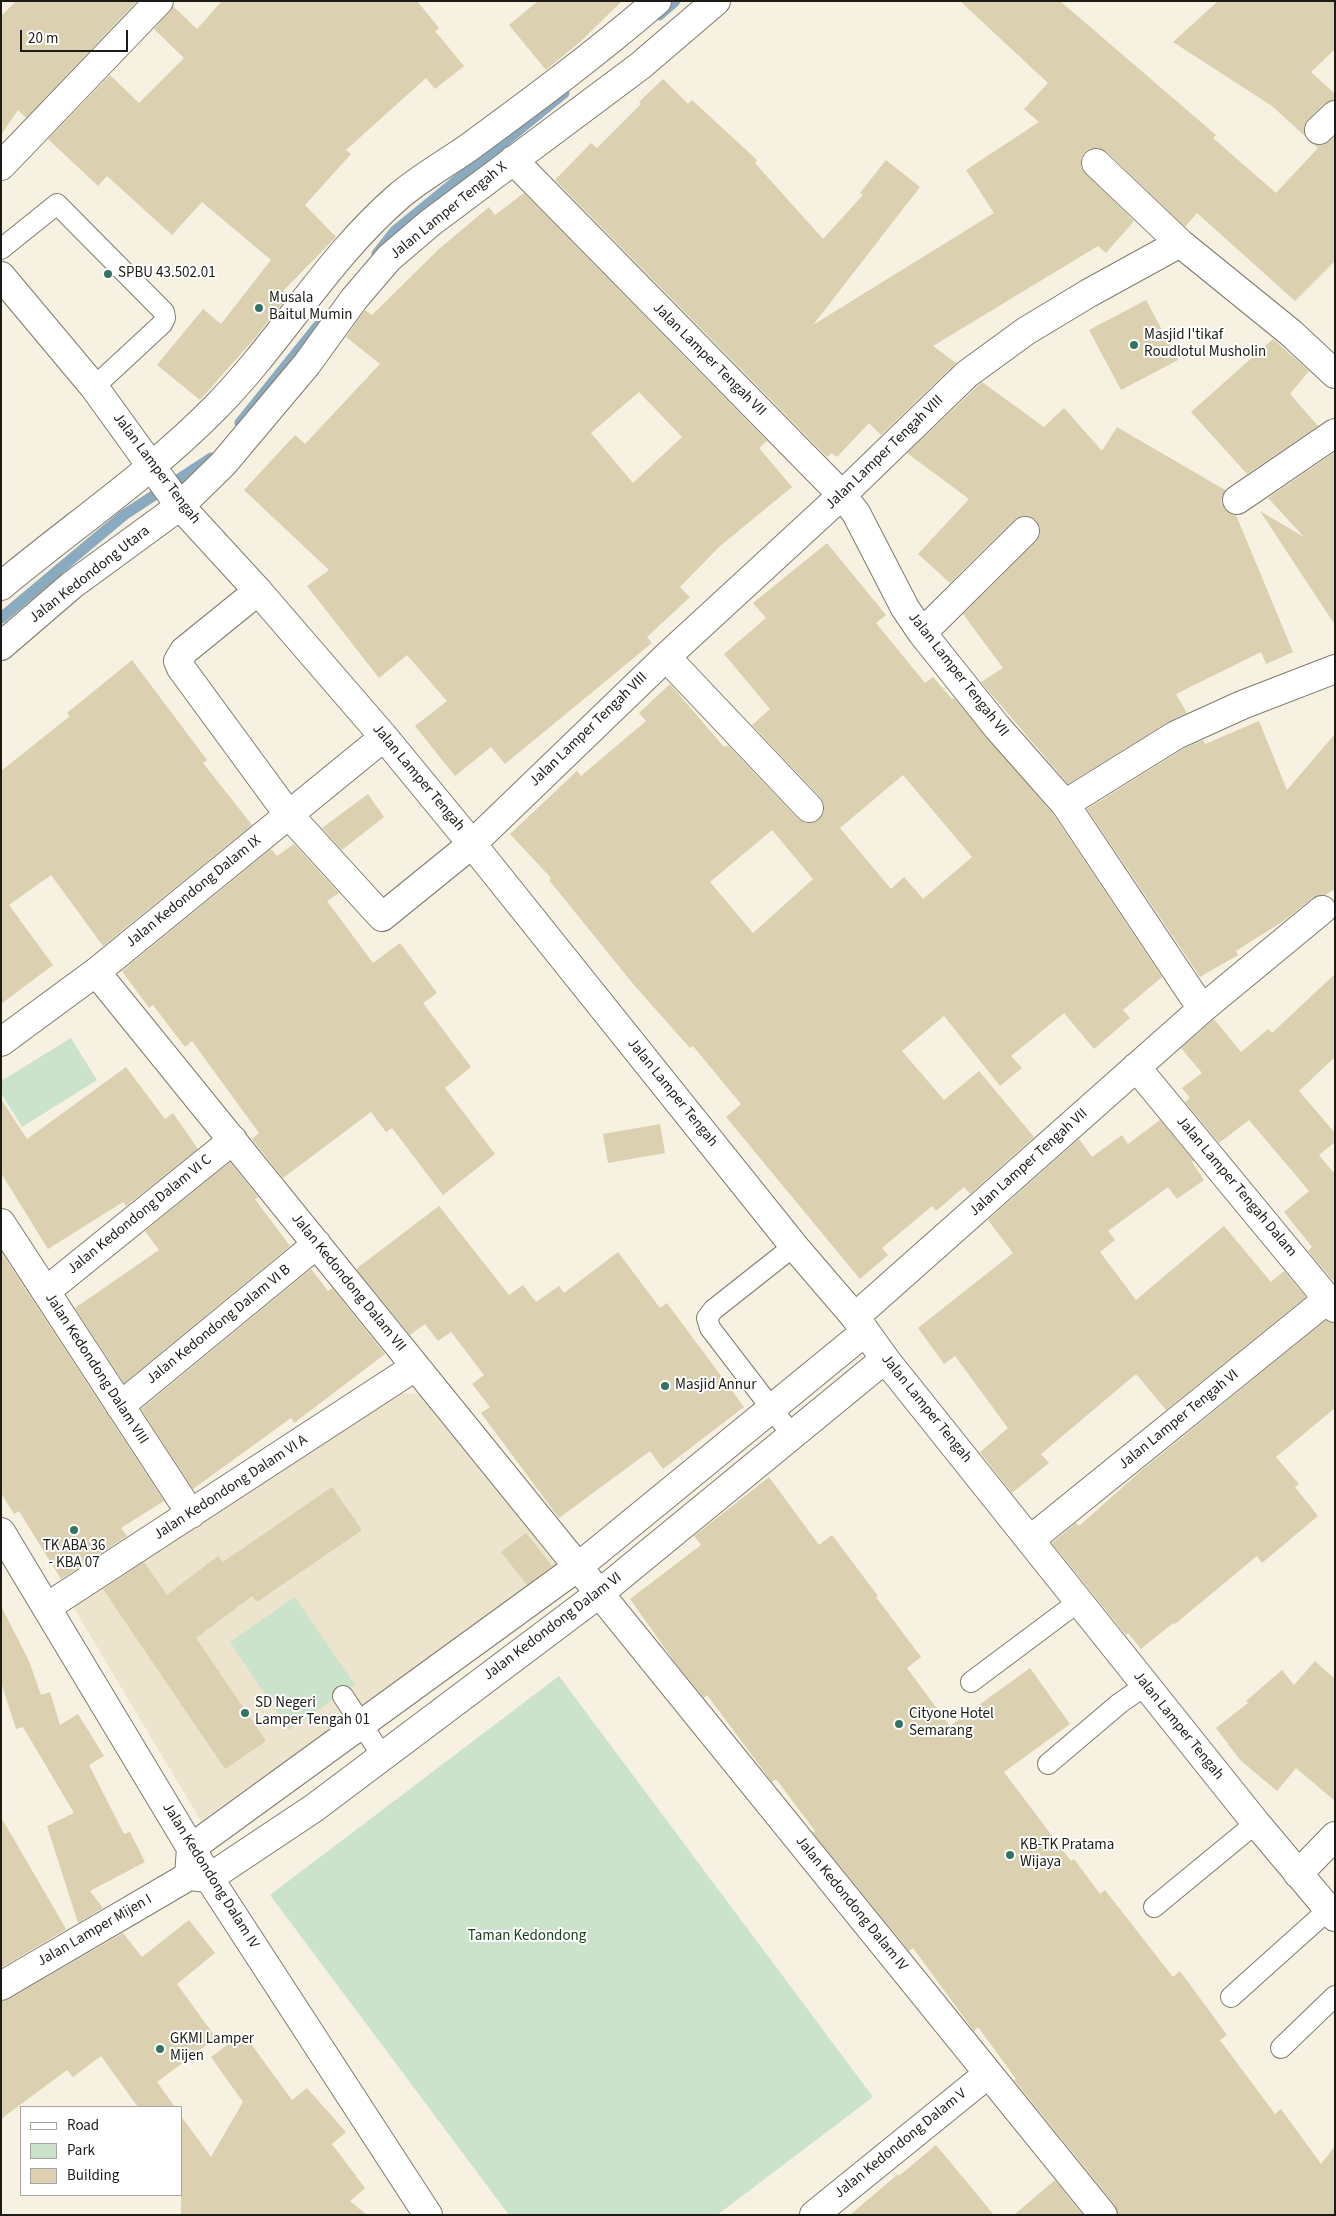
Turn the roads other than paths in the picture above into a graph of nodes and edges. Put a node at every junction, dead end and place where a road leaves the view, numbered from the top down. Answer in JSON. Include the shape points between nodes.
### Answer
{"nodes":[{"id":1,"x":159,"y":1,"type":"edge"},
{"id":2,"x":657,"y":1,"type":"edge"},
{"id":3,"x":716,"y":1,"type":"edge"},
{"id":4,"x":513,"y":160,"type":"junction"},
{"id":5,"x":1096,"y":163,"type":"dead end"},
{"id":6,"x":1,"y":166,"type":"edge"},
{"id":7,"x":1180,"y":243,"type":"junction"},
{"id":8,"x":1,"y":248,"type":"edge"},
{"id":9,"x":1,"y":276,"type":"edge"},
{"id":10,"x":1335,"y":374,"type":"edge"},
{"id":11,"x":94,"y":387,"type":"junction"},
{"id":12,"x":1335,"y":433,"type":"edge"},
{"id":13,"x":166,"y":485,"type":"junction"},
{"id":14,"x":842,"y":494,"type":"junction"},
{"id":15,"x":1237,"y":500,"type":"dead end"},
{"id":16,"x":1025,"y":531,"type":"dead end"},
{"id":17,"x":1,"y":586,"type":"edge"},
{"id":18,"x":258,"y":592,"type":"junction"},
{"id":19,"x":922,"y":633,"type":"junction"},
{"id":20,"x":1,"y":646,"type":"edge"},
{"id":21,"x":666,"y":657,"type":"junction"},
{"id":22,"x":1335,"y":669,"type":"edge"},
{"id":23,"x":384,"y":737,"type":"junction"},
{"id":24,"x":1065,"y":804,"type":"junction"},
{"id":25,"x":809,"y":808,"type":"dead end"},
{"id":26,"x":288,"y":814,"type":"junction"},
{"id":27,"x":472,"y":844,"type":"junction"},
{"id":28,"x":1322,"y":910,"type":"dead end"},
{"id":29,"x":96,"y":972,"type":"junction"},
{"id":30,"x":1202,"y":1009,"type":"junction"},
{"id":31,"x":1,"y":1042,"type":"edge"},
{"id":32,"x":1136,"y":1067,"type":"junction"},
{"id":33,"x":234,"y":1140,"type":"junction"},
{"id":34,"x":1,"y":1223,"type":"edge"},
{"id":35,"x":317,"y":1244,"type":"junction"},
{"id":36,"x":794,"y":1246,"type":"junction"},
{"id":37,"x":46,"y":1291,"type":"junction"},
{"id":38,"x":1332,"y":1303,"type":"edge"},
{"id":39,"x":860,"y":1324,"type":"junction"},
{"id":40,"x":885,"y":1359,"type":"junction"},
{"id":41,"x":415,"y":1366,"type":"junction"},
{"id":42,"x":120,"y":1406,"type":"junction"},
{"id":43,"x":770,"y":1408,"type":"junction"},
{"id":44,"x":792,"y":1435,"type":"junction"},
{"id":45,"x":191,"y":1514,"type":"junction"},
{"id":46,"x":1,"y":1532,"type":"edge"},
{"id":47,"x":1030,"y":1540,"type":"junction"},
{"id":48,"x":579,"y":1566,"type":"junction"},
{"id":49,"x":600,"y":1593,"type":"junction"},
{"id":50,"x":1078,"y":1602,"type":"junction"},
{"id":51,"x":47,"y":1607,"type":"junction"},
{"id":52,"x":515,"y":1613,"type":"junction"},
{"id":53,"x":535,"y":1642,"type":"junction"},
{"id":54,"x":972,"y":1682,"type":"dead end"},
{"id":55,"x":1146,"y":1685,"type":"junction"},
{"id":56,"x":343,"y":1696,"type":"dead end"},
{"id":57,"x":362,"y":1726,"type":"junction"},
{"id":58,"x":383,"y":1756,"type":"junction"},
{"id":59,"x":1048,"y":1764,"type":"dead end"},
{"id":60,"x":293,"y":1776,"type":"junction"},
{"id":61,"x":314,"y":1808,"type":"junction"},
{"id":62,"x":1256,"y":1823,"type":"junction"},
{"id":63,"x":1335,"y":1836,"type":"edge"},
{"id":64,"x":191,"y":1848,"type":"junction"},
{"id":65,"x":1298,"y":1874,"type":"junction"},
{"id":66,"x":199,"y":1877,"type":"junction"},
{"id":67,"x":1154,"y":1907,"type":"dead end"},
{"id":68,"x":1331,"y":1914,"type":"edge"},
{"id":69,"x":1,"y":1986,"type":"edge"},
{"id":70,"x":1335,"y":1996,"type":"edge"},
{"id":71,"x":1231,"y":1997,"type":"dead end"},
{"id":72,"x":1281,"y":2048,"type":"dead end"},
{"id":73,"x":988,"y":2074,"type":"junction"},
{"id":74,"x":428,"y":2215,"type":"edge"},
{"id":75,"x":814,"y":2215,"type":"edge"},
{"id":76,"x":1103,"y":2215,"type":"edge"}],
"edges":[{"from":1,"to":6,"type":"street"},
{"from":2,"to":13,"type":"street","via":[[610,42],[393,201],[342,254],[265,352],[217,406]]},
{"from":3,"to":4,"type":"street","name":"Jalan Lamper Tengah X","via":[[640,66]]},
{"from":4,"to":13,"type":"street","name":"Jalan Lamper Tengah X","via":[[389,258],[354,299],[307,364],[223,464]]},
{"from":4,"to":14,"type":"street","name":"Jalan Lamper Tengah VII"},
{"from":5,"to":7,"type":"street"},
{"from":7,"to":10,"type":"street","via":[[1284,327]]},
{"from":7,"to":14,"type":"street","name":"Jalan Lamper Tengah VIII","via":[[1026,331],[967,374]]},
{"from":8,"to":11,"type":"lane","via":[[57,204],[164,312],[162,324]]},
{"from":9,"to":11,"type":"street","name":"Jalan Lamper Tengah"},
{"from":11,"to":13,"type":"street","name":"Jalan Lamper Tengah"},
{"from":12,"to":15,"type":"street"},
{"from":13,"to":17,"type":"street"},
{"from":13,"to":18,"type":"street","name":"Jalan Lamper Tengah"},
{"from":13,"to":20,"type":"street","name":"Jalan Kedondong Utara","via":[[72,585]]},
{"from":14,"to":19,"type":"street","name":"Jalan Lamper Tengah VII","via":[[856,513],[905,608]]},
{"from":14,"to":21,"type":"street","name":"Jalan Lamper Tengah VIII"},
{"from":16,"to":19,"type":"street"},
{"from":18,"to":23,"type":"street","name":"Jalan Lamper Tengah"},
{"from":18,"to":26,"type":"street","via":[[184,651],[178,661]]},
{"from":19,"to":24,"type":"street","name":"Jalan Lamper Tengah VII","via":[[997,727]]},
{"from":21,"to":25,"type":"street"},
{"from":21,"to":27,"type":"street","name":"Jalan Lamper Tengah VIII"},
{"from":22,"to":24,"type":"street","via":[[1176,735]]},
{"from":23,"to":26,"type":"street","name":"Jalan Kedondong Dalam IX"},
{"from":23,"to":27,"type":"street","name":"Jalan Lamper Tengah"},
{"from":24,"to":30,"type":"street","name":"Jalan Lamper Tengah VII"},
{"from":26,"to":27,"type":"street","name":"Jalan Lamper Tengah VIII","via":[[382,917]]},
{"from":26,"to":29,"type":"street","name":"Jalan Kedondong Dalam IX"},
{"from":27,"to":36,"type":"street","name":"Jalan Lamper Tengah"},
{"from":28,"to":30,"type":"street","name":"Jalan Lamper Tengah VII"},
{"from":29,"to":31,"type":"street","name":"Jalan Kedondong Dalam IX"},
{"from":29,"to":33,"type":"street","name":"Jalan Kedondong Dalam VII"},
{"from":30,"to":32,"type":"street","name":"Jalan Lamper Tengah VII"},
{"from":32,"to":38,"type":"street","name":"Jalan Lamper Tengah Dalam"},
{"from":32,"to":39,"type":"street","name":"Jalan Lamper Tengah VII"},
{"from":33,"to":35,"type":"street","name":"Jalan Kedondong Dalam VII"},
{"from":33,"to":37,"type":"street","name":"Jalan Kedondong Dalam VI C"},
{"from":34,"to":37,"type":"street","name":"Jalan Kedondong Dalam VIII"},
{"from":35,"to":41,"type":"street","name":"Jalan Kedondong Dalam VII"},
{"from":35,"to":42,"type":"street","name":"Jalan Kedondong Dalam VI B"},
{"from":36,"to":39,"type":"street","name":"Jalan Lamper Tengah"},
{"from":36,"to":43,"type":"lane","via":[[707,1318],[710,1328]]},
{"from":37,"to":42,"type":"street","name":"Jalan Kedondong Dalam VIII"},
{"from":38,"to":47,"type":"street","name":"Jalan Lamper Tengah VI"},
{"from":39,"to":40,"type":"street","name":"Jalan Lamper Tengah"},
{"from":39,"to":43,"type":"street"},
{"from":40,"to":44,"type":"street","name":"Jalan Kedondong Dalam VI"},
{"from":40,"to":47,"type":"street","name":"Jalan Lamper Tengah"},
{"from":41,"to":45,"type":"street","name":"Jalan Kedondong Dalam VI A"},
{"from":41,"to":48,"type":"street","name":"Jalan Kedondong Dalam VII"},
{"from":42,"to":45,"type":"street","name":"Jalan Kedondong Dalam VIII"},
{"from":43,"to":44,"type":"lane"},
{"from":43,"to":48,"type":"street"},
{"from":44,"to":49,"type":"street","name":"Jalan Kedondong Dalam VI"},
{"from":45,"to":51,"type":"street","name":"Jalan Kedondong Dalam VI A"},
{"from":46,"to":51,"type":"street","name":"Jalan Kedondong Dalam IV"},
{"from":47,"to":50,"type":"street","name":"Jalan Lamper Tengah"},
{"from":48,"to":49,"type":"street","name":"Jalan Kedondong Dalam VII"},
{"from":48,"to":52,"type":"street"},
{"from":49,"to":53,"type":"street","name":"Jalan Kedondong Dalam VI"},
{"from":49,"to":73,"type":"street","name":"Jalan Kedondong Dalam IV"},
{"from":50,"to":54,"type":"lane"},
{"from":50,"to":55,"type":"street","name":"Jalan Lamper Tengah"},
{"from":51,"to":64,"type":"street","name":"Jalan Kedondong Dalam IV"},
{"from":52,"to":53,"type":"street"},
{"from":52,"to":57,"type":"street"},
{"from":53,"to":58,"type":"street","name":"Jalan Kedondong Dalam VI"},
{"from":55,"to":59,"type":"lane"},
{"from":55,"to":62,"type":"street","name":"Jalan Lamper Tengah"},
{"from":56,"to":57,"type":"lane"},
{"from":57,"to":58,"type":"lane"},
{"from":57,"to":60,"type":"street"},
{"from":58,"to":61,"type":"street","name":"Jalan Kedondong Dalam VI"},
{"from":60,"to":61,"type":"street"},
{"from":60,"to":64,"type":"street"},
{"from":61,"to":66,"type":"street","name":"Jalan Kedondong Dalam VI"},
{"from":62,"to":65,"type":"street","name":"Jalan Lamper Tengah"},
{"from":62,"to":67,"type":"lane"},
{"from":63,"to":65,"type":"street"},
{"from":64,"to":66,"type":"street","name":"Jalan Kedondong Dalam IV"},
{"from":65,"to":68,"type":"street","name":"Jalan Lamper Tengah"},
{"from":66,"to":69,"type":"street","name":"Jalan Lamper Mijen I"},
{"from":66,"to":74,"type":"street","name":"Jalan Kedondong Dalam IV"},
{"from":68,"to":71,"type":"lane"},
{"from":70,"to":72,"type":"lane"},
{"from":73,"to":75,"type":"street","name":"Jalan Kedondong Dalam V"},
{"from":73,"to":76,"type":"street","name":"Jalan Kedondong Dalam IV"}]}
